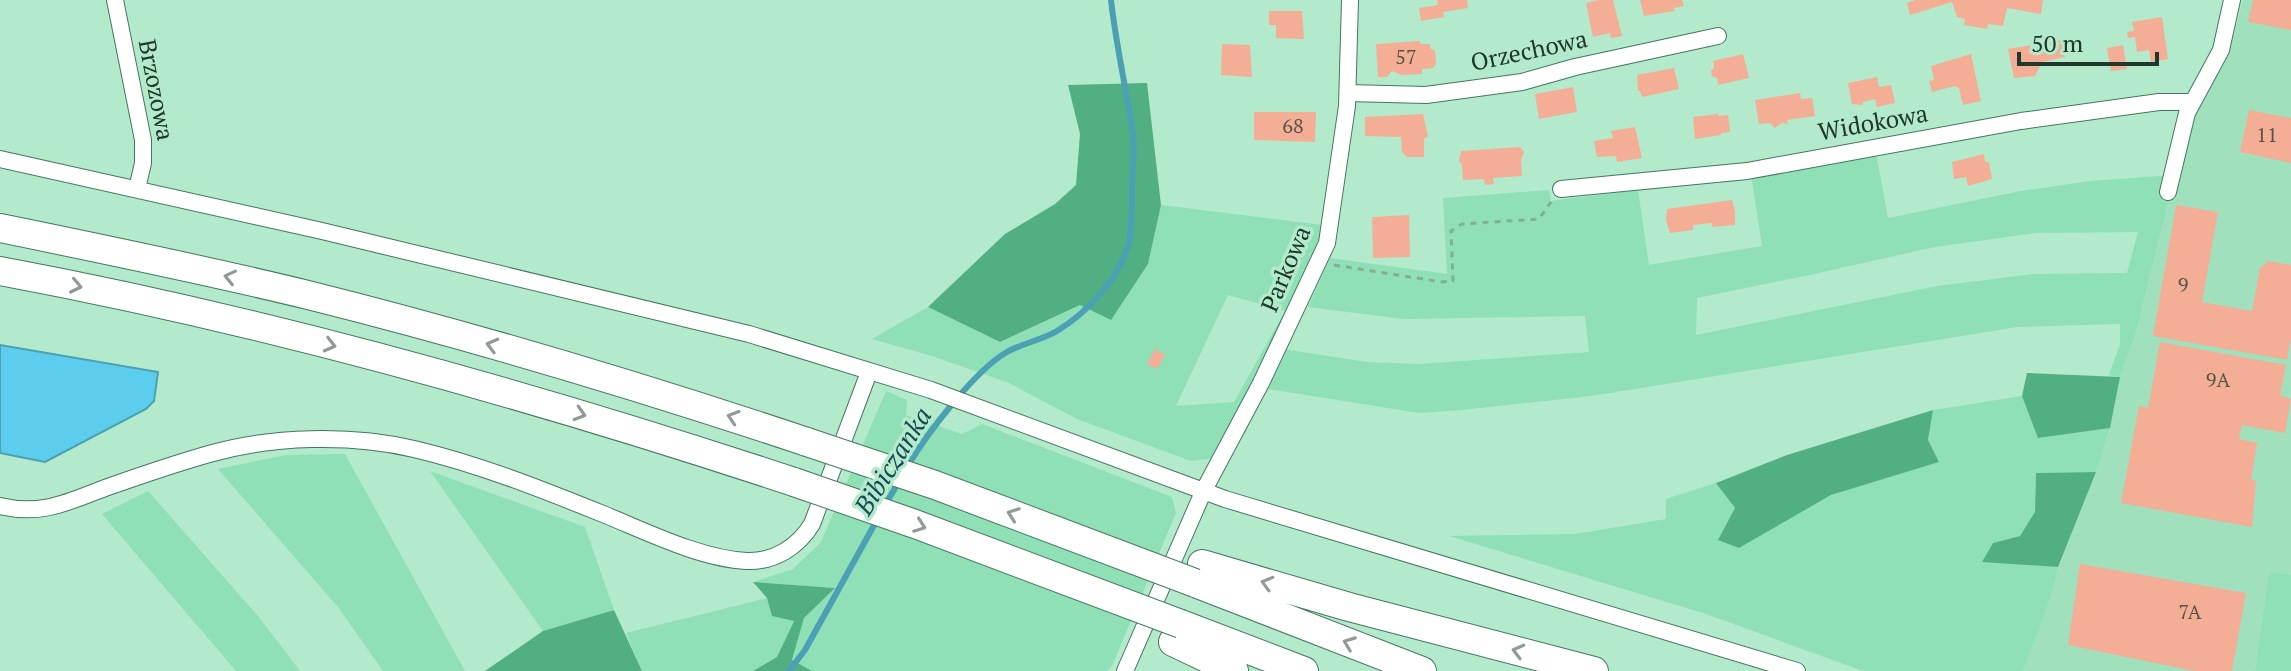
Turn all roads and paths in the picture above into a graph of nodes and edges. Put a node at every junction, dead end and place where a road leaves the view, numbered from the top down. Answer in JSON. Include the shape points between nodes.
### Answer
{"nodes":[{"id":1,"x":115,"y":0,"type":"edge"},
{"id":2,"x":1350,"y":0,"type":"edge"},
{"id":3,"x":2232,"y":0,"type":"edge"},
{"id":4,"x":1718,"y":36,"type":"dead end"},
{"id":5,"x":1348,"y":93,"type":"junction"},
{"id":6,"x":2193,"y":102,"type":"junction"},
{"id":7,"x":0,"y":159,"type":"edge"},
{"id":8,"x":137,"y":189,"type":"junction"},
{"id":9,"x":1561,"y":189,"type":"joint"},
{"id":10,"x":2168,"y":192,"type":"dead end"},
{"id":11,"x":0,"y":228,"type":"edge"},
{"id":12,"x":1318,"y":262,"type":"junction"},
{"id":13,"x":0,"y":271,"type":"edge"},
{"id":14,"x":869,"y":372,"type":"junction"},
{"id":15,"x":1204,"y":490,"type":"junction"},
{"id":16,"x":0,"y":506,"type":"edge"},
{"id":17,"x":1199,"y":574,"type":"junction"},
{"id":18,"x":1177,"y":633,"type":"junction"},
{"id":19,"x":1125,"y":671,"type":"edge"},
{"id":20,"x":1234,"y":671,"type":"edge"},
{"id":21,"x":1304,"y":671,"type":"edge"},
{"id":22,"x":1422,"y":671,"type":"edge"},
{"id":23,"x":1594,"y":671,"type":"edge"},
{"id":24,"x":1797,"y":671,"type":"edge"}],
"edges":[{"from":1,"to":8,"type":"street","name":"Brzozowa","via":[[143,140]]},
{"from":2,"to":5,"type":"street","name":"Parkowa"},
{"from":3,"to":6,"type":"street","via":[[2221,50]]},
{"from":4,"to":5,"type":"street","name":"Orzechowa","via":[[1522,82],[1426,95]]},
{"from":5,"to":12,"type":"street","name":"Parkowa","via":[[1327,243]]},
{"from":6,"to":9,"type":"street","name":"Widokowa","via":[[2021,121],[1747,171]]},
{"from":6,"to":10,"type":"street"},
{"from":7,"to":8,"type":"street"},
{"from":8,"to":14,"type":"street","via":[[734,331]]},
{"from":9,"to":12,"type":"path","via":[[1539,219],[1462,224],[1451,231],[1453,281]]},
{"from":17,"to":11,"type":"highway","one_way":true,"bridge":true,"via":[[1086,542],[935,485],[595,374],[390,316]]},
{"from":12,"to":15,"type":"street","name":"Parkowa"},
{"from":13,"to":18,"type":"highway","one_way":true,"bridge":true,"via":[[247,325],[540,402],[794,482],[1065,580]]},
{"from":14,"to":15,"type":"street"},
{"from":14,"to":16,"type":"street","via":[[812,524],[794,546],[766,559],[748,561],[699,551],[451,458],[372,441],[284,441],[226,451],[73,502],[40,510]]},
{"from":15,"to":19,"type":"street","name":"Parkowa"},
{"from":15,"to":24,"type":"street"},
{"from":22,"to":17,"type":"highway","one_way":true},
{"from":23,"to":17,"type":"highway","one_way":true},
{"from":18,"to":20,"type":"highway"},
{"from":18,"to":21,"type":"highway"}]}
